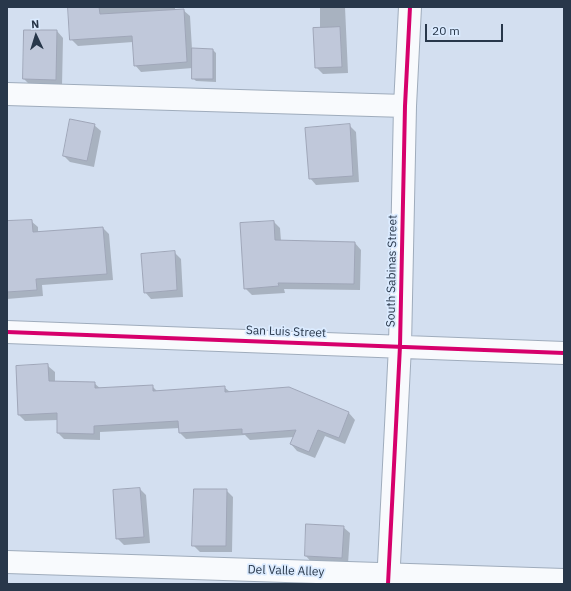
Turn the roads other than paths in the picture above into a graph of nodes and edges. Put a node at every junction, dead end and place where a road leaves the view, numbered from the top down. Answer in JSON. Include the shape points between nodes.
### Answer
{"nodes":[{"id":1,"x":410,"y":7,"type":"edge"},
{"id":2,"x":7,"y":94,"type":"edge"},
{"id":3,"x":405,"y":106,"type":"junction"},
{"id":4,"x":7,"y":332,"type":"edge"},
{"id":5,"x":400,"y":346,"type":"junction"},
{"id":6,"x":564,"y":353,"type":"edge"},
{"id":7,"x":7,"y":562,"type":"edge"},
{"id":8,"x":388,"y":579,"type":"edge"},
{"id":9,"x":564,"y":580,"type":"edge"}],
"edges":[{"from":1,"to":3,"type":"street","name":"South Sabinas Street"},
{"from":2,"to":3,"type":"street"},
{"from":3,"to":5,"type":"street","name":"South Sabinas Street"},
{"from":4,"to":5,"type":"street","name":"San Luis Street"},
{"from":5,"to":6,"type":"street","name":"San Luis Street"},
{"from":5,"to":8,"type":"street","name":"South Sabinas Street"},
{"from":7,"to":8,"type":"street","name":"Del Valle Alley"},
{"from":8,"to":9,"type":"street","name":"Del Valle Alley"}]}
